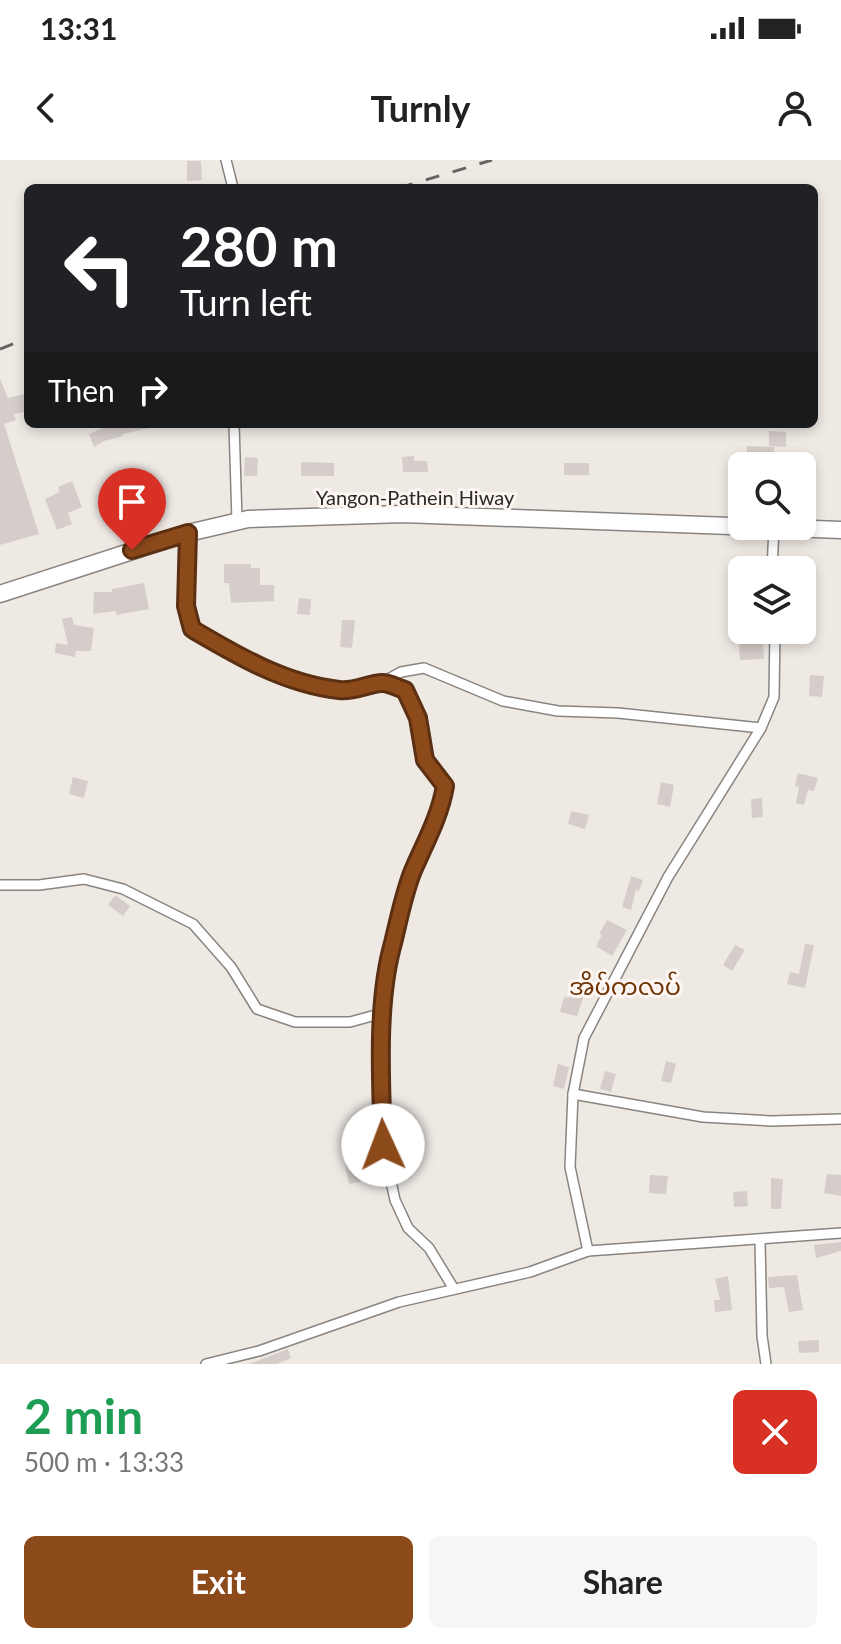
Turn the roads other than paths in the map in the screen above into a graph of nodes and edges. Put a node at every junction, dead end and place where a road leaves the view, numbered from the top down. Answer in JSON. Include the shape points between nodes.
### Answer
{"nodes":[{"id":1,"x":226,"y":160,"type":"edge"},
{"id":2,"x":232,"y":184,"type":"edge"},
{"id":3,"x":234,"y":428,"type":"edge"},
{"id":4,"x":237,"y":521,"type":"junction"},
{"id":5,"x":728,"y":526,"type":"edge"},
{"id":6,"x":816,"y":529,"type":"edge"},
{"id":7,"x":841,"y":530,"type":"edge"},
{"id":8,"x":188,"y":533,"type":"junction"},
{"id":9,"x":0,"y":594,"type":"edge"},
{"id":10,"x":775,"y":644,"type":"edge"},
{"id":11,"x":383,"y":682,"type":"junction"},
{"id":12,"x":761,"y":728,"type":"junction"},
{"id":13,"x":0,"y":885,"type":"edge"},
{"id":14,"x":383,"y":1013,"type":"junction"},
{"id":15,"x":573,"y":1094,"type":"junction"},
{"id":16,"x":841,"y":1119,"type":"edge"},
{"id":17,"x":841,"y":1233,"type":"edge"},
{"id":18,"x":760,"y":1240,"type":"junction"},
{"id":19,"x":588,"y":1251,"type":"junction"},
{"id":20,"x":454,"y":1289,"type":"junction"},
{"id":21,"x":206,"y":1364,"type":"edge"},
{"id":22,"x":766,"y":1364,"type":"edge"}],
"edges":[{"from":1,"to":2,"type":"street"},
{"from":3,"to":4,"type":"street"},
{"from":4,"to":5,"type":"highway","name":"Yangon-Pathein Hiway","via":[[403,514]]},
{"from":4,"to":8,"type":"highway","name":"Yangon-Pathein Hiway"},
{"from":6,"to":7,"type":"highway","name":"Yangon-Pathein Hiway"},
{"from":8,"to":9,"type":"highway","name":"Yangon-Pathein Hiway"},
{"from":8,"to":11,"type":"street","via":[[186,606],[192,629],[287,679],[341,691]]},
{"from":10,"to":12,"type":"street","via":[[774,697]]},
{"from":11,"to":12,"type":"street","via":[[424,668],[503,701],[558,711]]},
{"from":11,"to":14,"type":"street","via":[[405,690],[418,718],[425,760],[445,786],[427,844],[413,868],[391,946]]},
{"from":12,"to":15,"type":"street","via":[[668,877],[612,982],[584,1038]]},
{"from":13,"to":14,"type":"street","via":[[84,879],[123,889],[193,924],[231,967],[257,1009],[295,1022],[350,1022]]},
{"from":14,"to":20,"type":"street","via":[[383,1145],[395,1200],[408,1228],[429,1248]]},
{"from":15,"to":16,"type":"street","via":[[703,1117]]},
{"from":15,"to":19,"type":"street","via":[[570,1167]]},
{"from":17,"to":18,"type":"street"},
{"from":18,"to":19,"type":"street"},
{"from":18,"to":22,"type":"street"},
{"from":19,"to":20,"type":"street","via":[[530,1272]]},
{"from":20,"to":21,"type":"street"}]}
